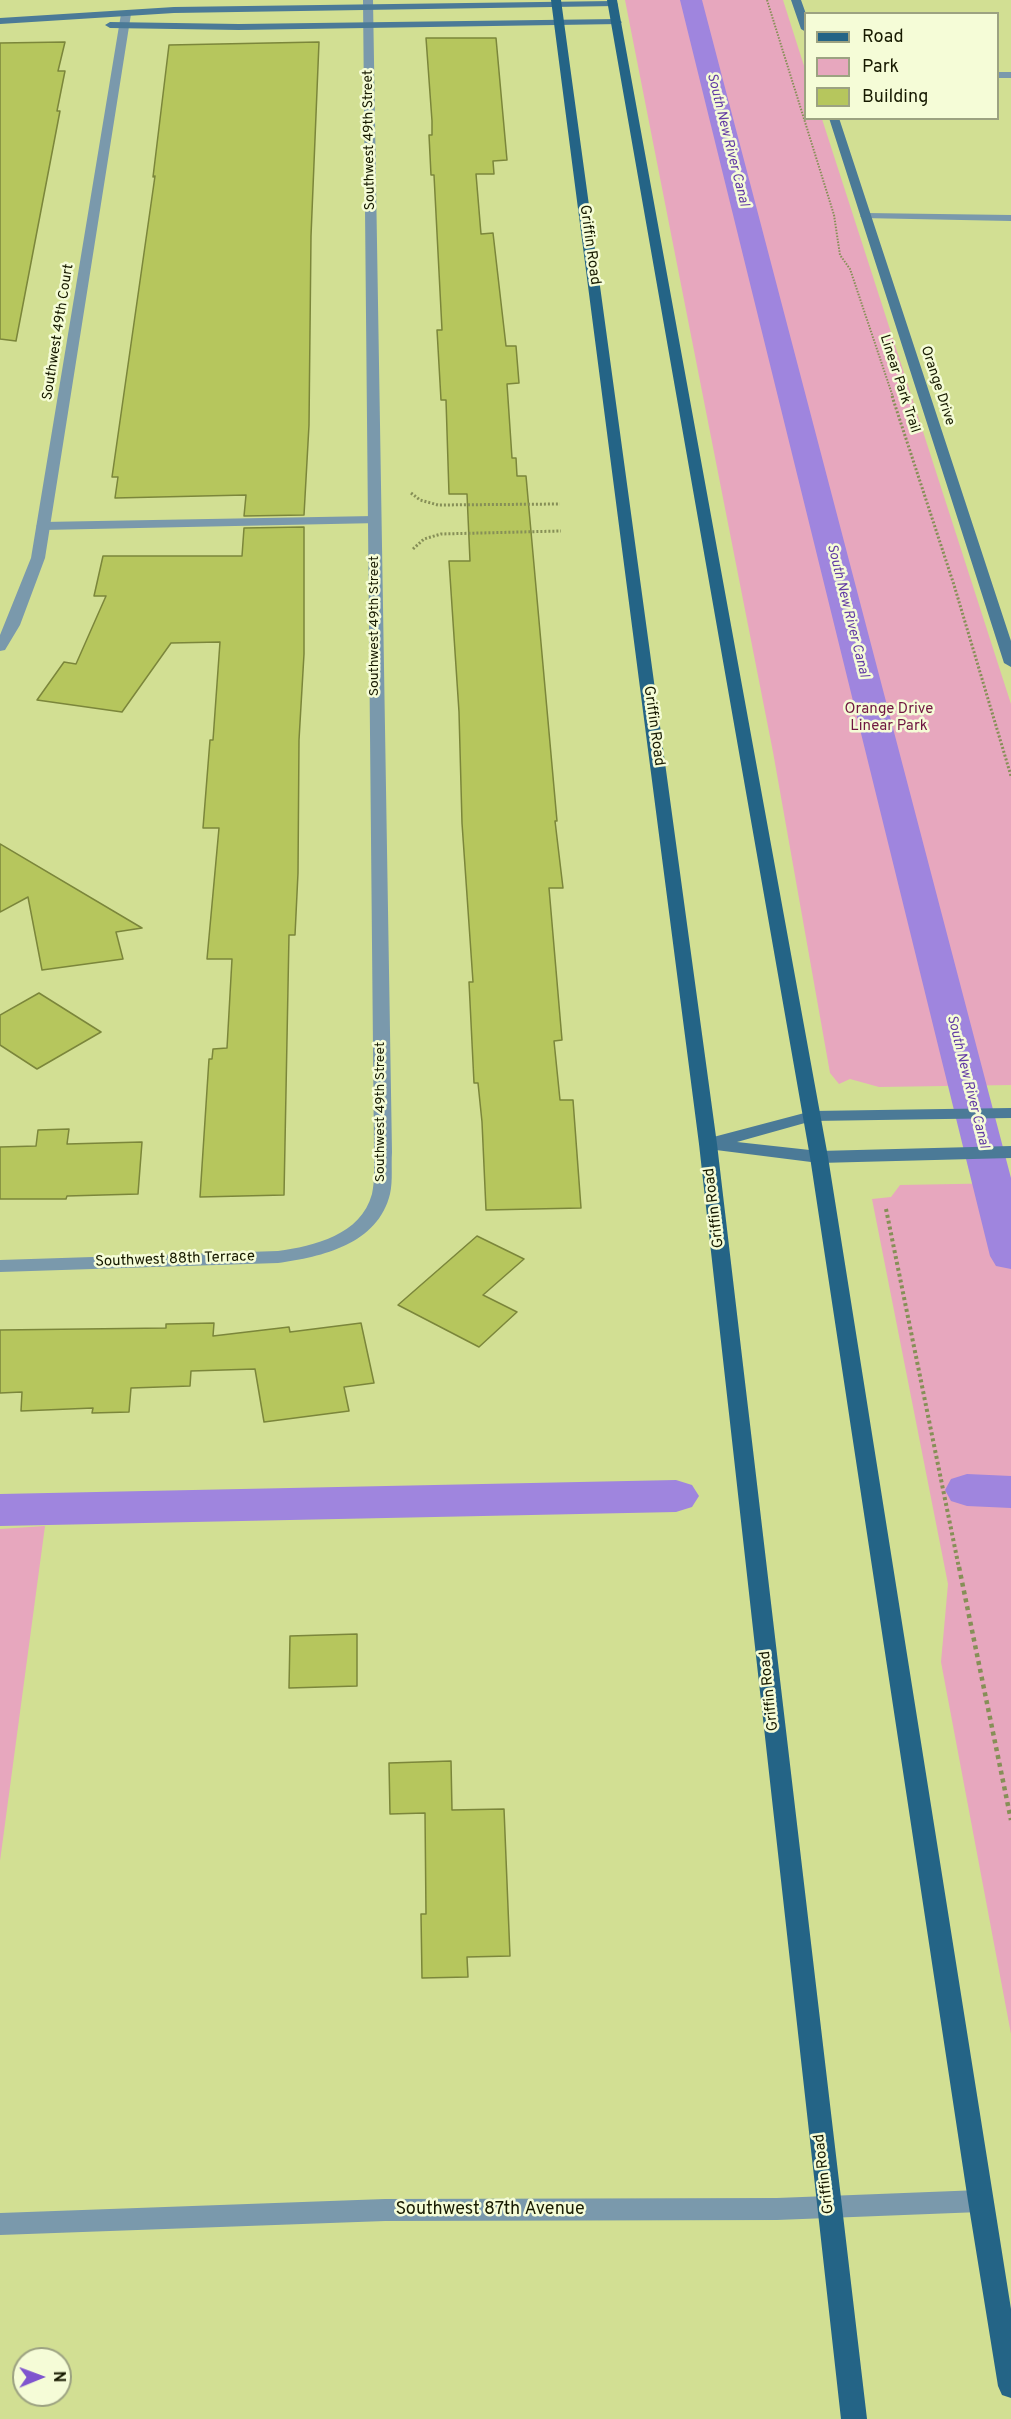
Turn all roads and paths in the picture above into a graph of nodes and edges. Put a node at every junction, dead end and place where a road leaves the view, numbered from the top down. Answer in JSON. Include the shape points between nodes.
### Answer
{"nodes":[{"id":1,"x":767,"y":0,"type":"edge"},
{"id":2,"x":796,"y":0,"type":"edge"},
{"id":3,"x":556,"y":2,"type":"edge"},
{"id":4,"x":613,"y":2,"type":"edge"},
{"id":5,"x":368,"y":4,"type":"edge"},
{"id":6,"x":125,"y":20,"type":"junction"},
{"id":7,"x":0,"y":21,"type":"edge"},
{"id":8,"x":617,"y":22,"type":"junction"},
{"id":9,"x":559,"y":23,"type":"junction"},
{"id":10,"x":804,"y":23,"type":"edge"},
{"id":11,"x":369,"y":26,"type":"junction"},
{"id":12,"x":804,"y":119,"type":"edge"},
{"id":13,"x":804,"y":120,"type":"edge"},
{"id":14,"x":835,"y":120,"type":"edge"},
{"id":15,"x":866,"y":216,"type":"junction"},
{"id":16,"x":1011,"y":218,"type":"edge"},
{"id":17,"x":411,"y":494,"type":"dead end"},
{"id":18,"x":560,"y":504,"type":"dead end"},
{"id":19,"x":374,"y":519,"type":"junction"},
{"id":20,"x":43,"y":526,"type":"junction"},
{"id":21,"x":561,"y":531,"type":"dead end"},
{"id":22,"x":413,"y":549,"type":"dead end"},
{"id":23,"x":0,"y":647,"type":"edge"},
{"id":24,"x":1011,"y":663,"type":"edge"},
{"id":25,"x":1011,"y":776,"type":"edge"},
{"id":26,"x":1011,"y":1113,"type":"edge"},
{"id":27,"x":812,"y":1116,"type":"junction"},
{"id":28,"x":708,"y":1144,"type":"junction"},
{"id":29,"x":1011,"y":1152,"type":"edge"},
{"id":30,"x":819,"y":1157,"type":"junction"},
{"id":31,"x":886,"y":1209,"type":"dead end"},
{"id":32,"x":347,"y":1238,"type":"joint"},
{"id":33,"x":0,"y":1266,"type":"edge"},
{"id":34,"x":1011,"y":1820,"type":"edge"},
{"id":35,"x":980,"y":2201,"type":"junction"},
{"id":36,"x":828,"y":2206,"type":"junction"},
{"id":37,"x":0,"y":2224,"type":"edge"},
{"id":38,"x":1011,"y":2386,"type":"edge"},
{"id":39,"x":855,"y":2419,"type":"edge"}],
"edges":[{"from":1,"to":12,"type":"path","name":"Linear Park Trail"},
{"from":2,"to":10,"type":"street"},
{"from":3,"to":4,"type":"street"},
{"from":3,"to":5,"type":"street"},
{"from":3,"to":9,"type":"main road","name":"Griffin Road"},
{"from":4,"to":8,"type":"main road"},
{"from":5,"to":6,"type":"street","via":[[174,9]]},
{"from":5,"to":11,"type":"street","name":"Southwest 49th Street"},
{"from":6,"to":7,"type":"street"},
{"from":6,"to":11,"type":"street"},
{"from":6,"to":20,"type":"street","name":"Southwest 49th Court"},
{"from":8,"to":9,"type":"street"},
{"from":8,"to":27,"type":"main road"},
{"from":9,"to":11,"type":"street"},
{"from":9,"to":28,"type":"main road","name":"Griffin Road"},
{"from":11,"to":19,"type":"street","name":"Southwest 49th Street"},
{"from":13,"to":25,"type":"path","name":"Linear Park Trail","via":[[834,215],[840,255],[850,269],[892,394]]},
{"from":14,"to":15,"type":"street","name":"Orange Drive"},
{"from":15,"to":16,"type":"street"},
{"from":15,"to":24,"type":"street","name":"Orange Drive"},
{"from":17,"to":18,"type":"path","via":[[438,505]]},
{"from":19,"to":20,"type":"street"},
{"from":19,"to":32,"type":"street","name":"Southwest 49th Street","via":[[383,1152],[380,1198],[371,1216]]},
{"from":20,"to":23,"type":"street","name":"Southwest 49th Court","via":[[38,558],[13,626]]},
{"from":21,"to":22,"type":"path","via":[[441,534],[424,538]]},
{"from":26,"to":27,"type":"street"},
{"from":27,"to":28,"type":"street"},
{"from":27,"to":30,"type":"main road"},
{"from":28,"to":30,"type":"street"},
{"from":28,"to":36,"type":"main road","name":"Griffin Road"},
{"from":29,"to":30,"type":"street"},
{"from":30,"to":35,"type":"main road"},
{"from":31,"to":34,"type":"path"},
{"from":32,"to":33,"type":"street","name":"Southwest 88th Terrace","via":[[326,1249],[278,1257]]},
{"from":35,"to":36,"type":"street","name":"Southwest 87th Avenue"},
{"from":35,"to":38,"type":"main road"},
{"from":36,"to":37,"type":"street","name":"Southwest 87th Avenue","via":[[385,2210]]},
{"from":36,"to":39,"type":"main road","name":"Griffin Road"}]}
